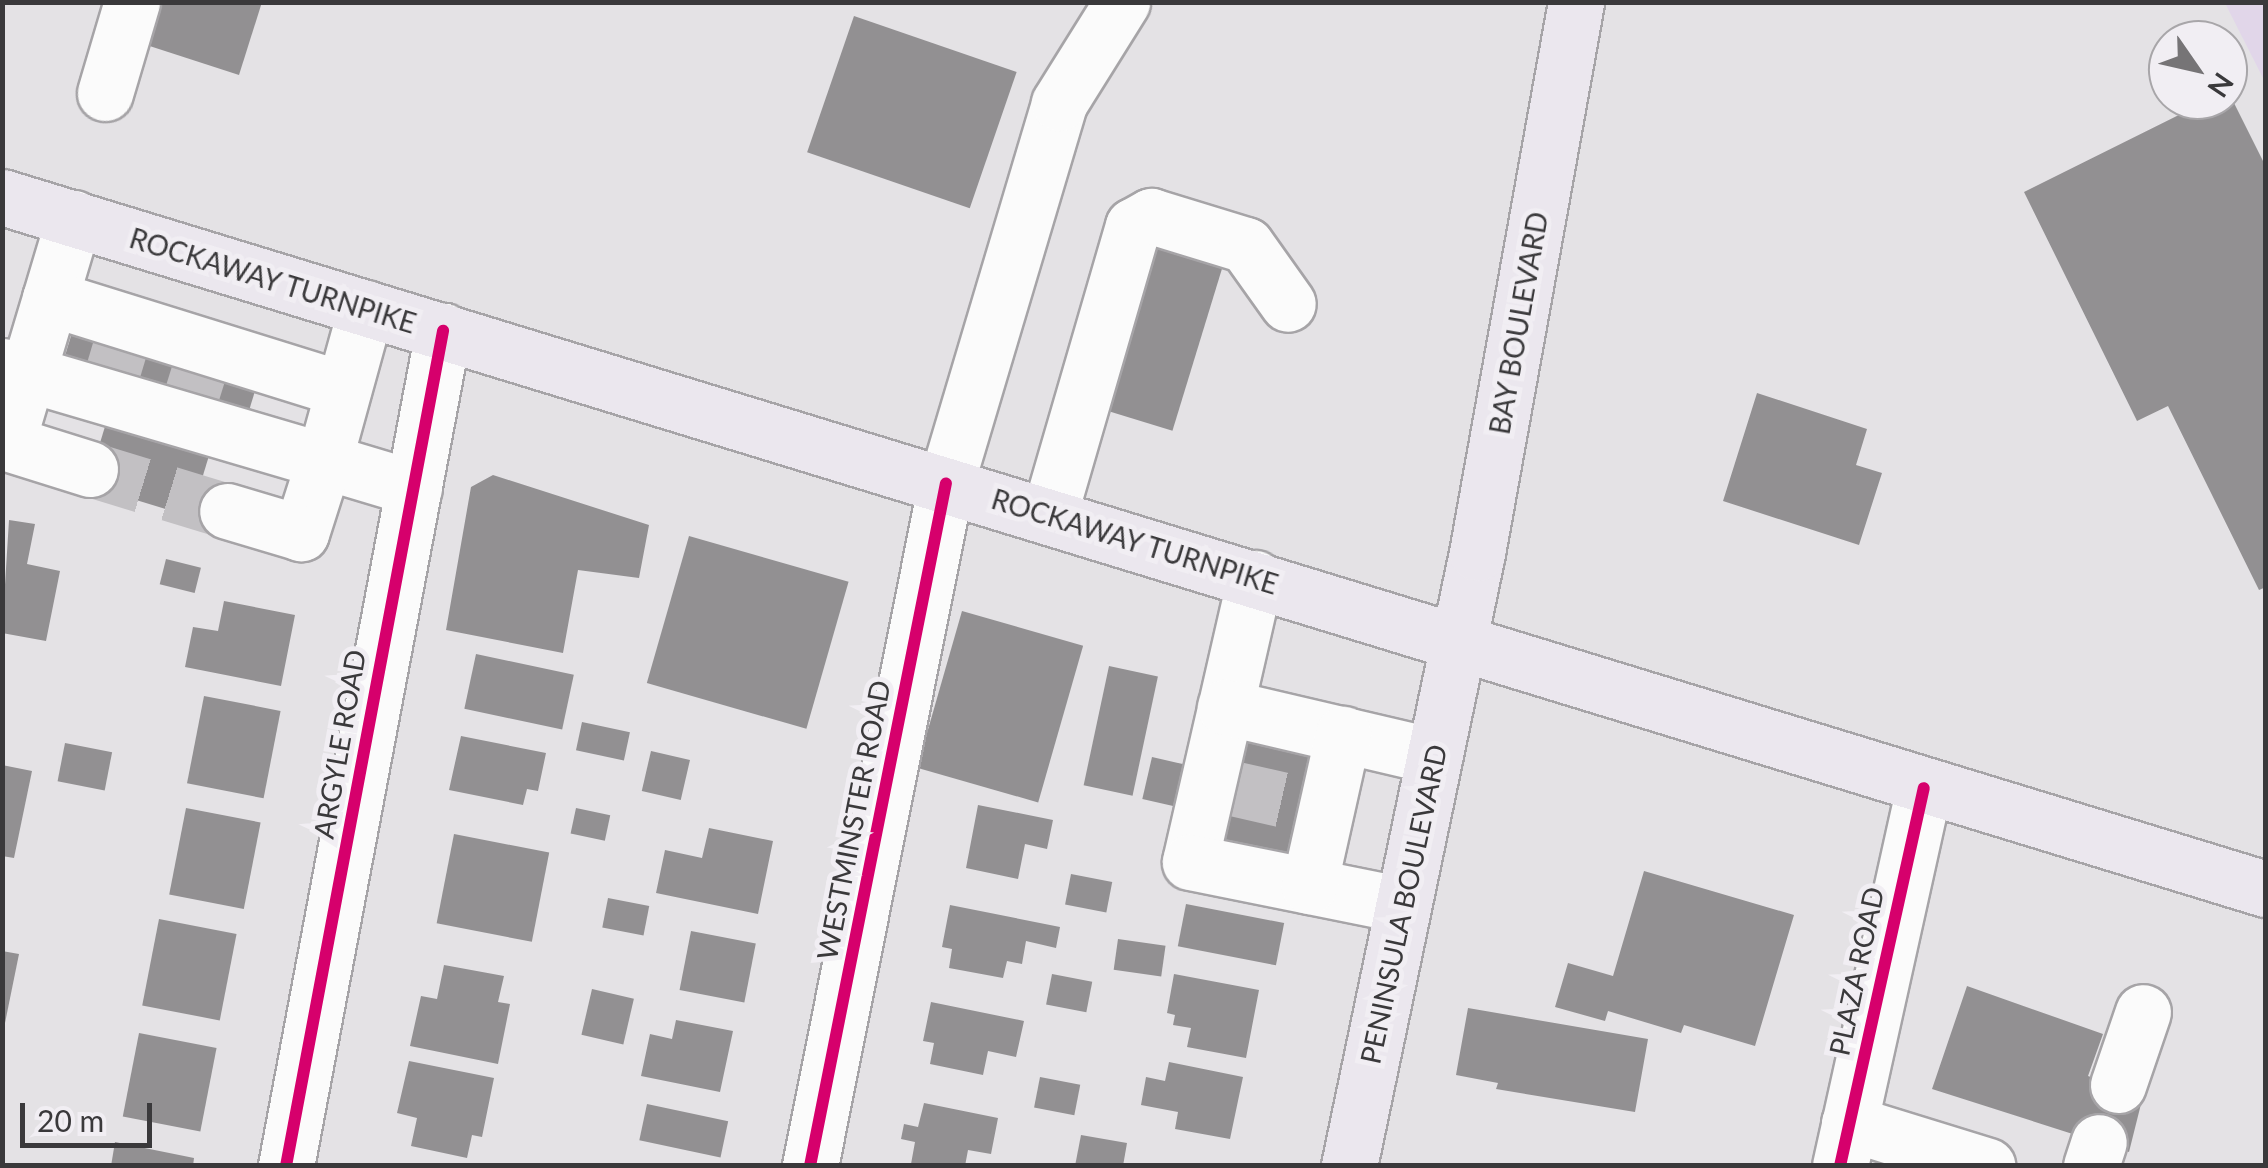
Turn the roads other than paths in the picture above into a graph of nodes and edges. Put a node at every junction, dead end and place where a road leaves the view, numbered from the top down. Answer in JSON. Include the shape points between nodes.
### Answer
{"nodes":[{"id":1,"x":132,"y":2,"type":"edge"},
{"id":2,"x":1122,"y":2,"type":"edge"},
{"id":3,"x":1576,"y":2,"type":"edge"},
{"id":4,"x":104,"y":93,"type":"dead end"},
{"id":5,"x":2,"y":197,"type":"edge"},
{"id":6,"x":74,"y":218,"type":"junction"},
{"id":7,"x":50,"y":298,"type":"junction"},
{"id":8,"x":1288,"y":304,"type":"dead end"},
{"id":9,"x":366,"y":308,"type":"junction"},
{"id":10,"x":443,"y":332,"type":"junction"},
{"id":11,"x":116,"y":360,"type":"junction"},
{"id":12,"x":15,"y":369,"type":"edge"},
{"id":13,"x":195,"y":384,"type":"junction"},
{"id":14,"x":343,"y":389,"type":"junction"},
{"id":15,"x":324,"y":461,"type":"junction"},
{"id":16,"x":90,"y":469,"type":"tunnel mouth"},
{"id":17,"x":946,"y":483,"type":"junction"},
{"id":18,"x":414,"y":488,"type":"junction"},
{"id":19,"x":227,"y":511,"type":"tunnel mouth"},
{"id":20,"x":1049,"y":515,"type":"junction"},
{"id":21,"x":1255,"y":578,"type":"junction"},
{"id":22,"x":1456,"y":642,"type":"junction"},
{"id":23,"x":1226,"y":707,"type":"junction"},
{"id":24,"x":1343,"y":734,"type":"junction"},
{"id":25,"x":1434,"y":756,"type":"junction"},
{"id":26,"x":1924,"y":788,"type":"junction"},
{"id":27,"x":1309,"y":886,"type":"junction"},
{"id":28,"x":2266,"y":889,"type":"edge"},
{"id":29,"x":1403,"y":905,"type":"junction"},
{"id":30,"x":2143,"y":1012,"type":"dead end"},
{"id":31,"x":2118,"y":1086,"type":"dead end"},
{"id":32,"x":1845,"y":1144,"type":"edge"},
{"id":33,"x":286,"y":1166,"type":"edge"},
{"id":34,"x":810,"y":1166,"type":"edge"},
{"id":35,"x":1349,"y":1166,"type":"edge"},
{"id":36,"x":1988,"y":1166,"type":"edge"}],
"edges":[{"from":1,"to":4,"type":"street"},
{"from":2,"to":17,"type":"street","name":"WESTMINSTER ROAD","via":[[1059,103]]},
{"from":3,"to":22,"type":"main road","name":"BAY BOULEVARD"},
{"from":5,"to":6,"type":"main road","name":"ROCKAWAY TURNPIKE"},
{"from":6,"to":7,"type":"street"},
{"from":6,"to":9,"type":"main road","name":"ROCKAWAY TURNPIKE"},
{"from":7,"to":11,"type":"street"},
{"from":7,"to":12,"type":"street"},
{"from":8,"to":20,"type":"street","via":[[1246,245],[1151,216],[1133,226]]},
{"from":9,"to":10,"type":"main road","name":"ROCKAWAY TURNPIKE"},
{"from":9,"to":14,"type":"street"},
{"from":10,"to":17,"type":"main road","name":"ROCKAWAY TURNPIKE"},
{"from":10,"to":18,"type":"street","name":"ARGYLE ROAD"},
{"from":11,"to":12,"type":"street"},
{"from":11,"to":13,"type":"street"},
{"from":11,"to":13,"type":"street"},
{"from":12,"to":16,"type":"street","via":[[7,443]]},
{"from":13,"to":14,"type":"street"},
{"from":13,"to":15,"type":"street"},
{"from":14,"to":15,"type":"street"},
{"from":15,"to":18,"type":"street"},
{"from":15,"to":19,"type":"street","via":[[301,533]]},
{"from":17,"to":20,"type":"main road","name":"ROCKAWAY TURNPIKE"},
{"from":17,"to":34,"type":"street","name":"WESTMINSTER ROAD"},
{"from":18,"to":33,"type":"street","name":"ARGYLE ROAD"},
{"from":20,"to":21,"type":"main road","name":"ROCKAWAY TURNPIKE"},
{"from":21,"to":22,"type":"main road","name":"ROCKAWAY TURNPIKE"},
{"from":21,"to":23,"type":"street"},
{"from":22,"to":25,"type":"main road","name":"PENINSULA BOULEVARD"},
{"from":22,"to":26,"type":"main road","name":"ROCKAWAY TURNPIKE"},
{"from":23,"to":24,"type":"street"},
{"from":23,"to":27,"type":"street","via":[[1218,785],[1190,862]]},
{"from":24,"to":25,"type":"street"},
{"from":24,"to":27,"type":"street","via":[[1315,806]]},
{"from":25,"to":29,"type":"main road","name":"PENINSULA BOULEVARD"},
{"from":26,"to":28,"type":"main road","name":"ROCKAWAY TURNPIKE"},
{"from":26,"to":32,"type":"street","name":"PLAZA ROAD"},
{"from":27,"to":29,"type":"street"},
{"from":29,"to":35,"type":"main road","name":"PENINSULA BOULEVARD"},
{"from":30,"to":31,"type":"street"},
{"from":32,"to":36,"type":"street"}]}
